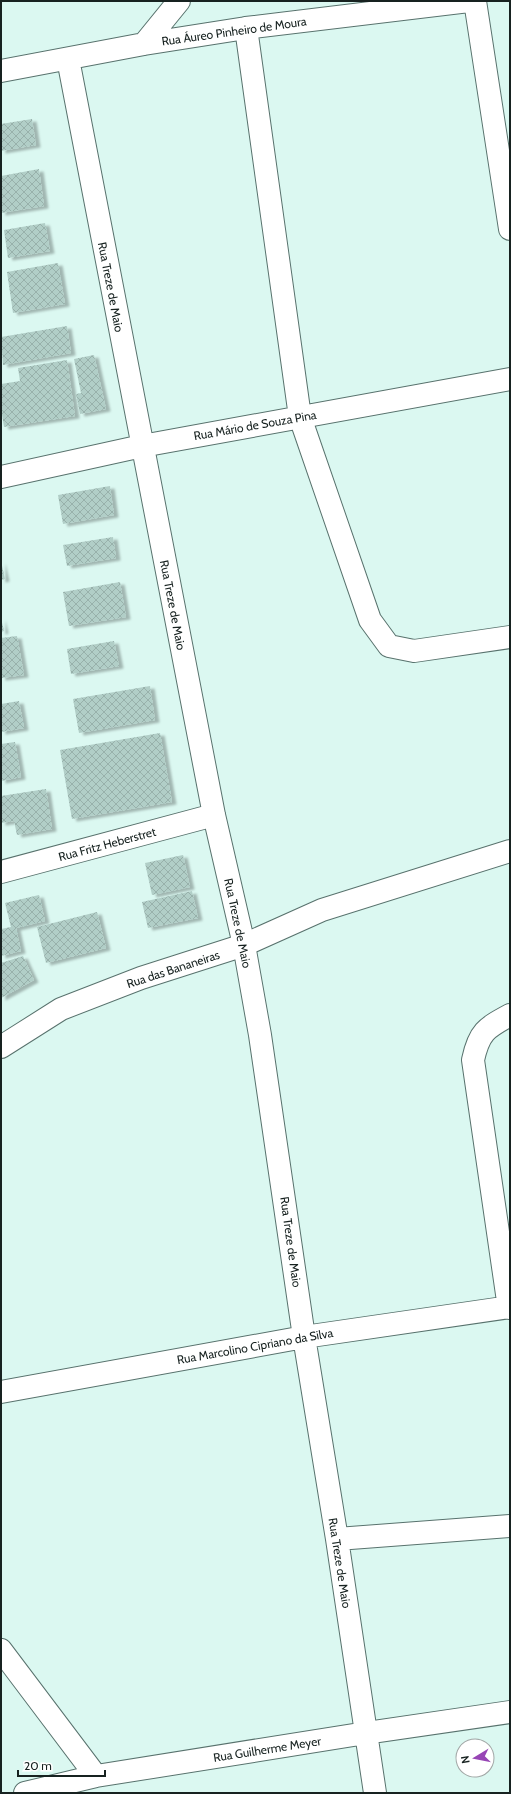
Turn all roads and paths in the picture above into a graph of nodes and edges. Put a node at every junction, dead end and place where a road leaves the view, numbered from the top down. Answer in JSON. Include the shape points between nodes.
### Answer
{"nodes":[{"id":1,"x":179,"y":1,"type":"edge"},
{"id":2,"x":469,"y":1,"type":"edge"},
{"id":3,"x":475,"y":1,"type":"edge"},
{"id":4,"x":246,"y":28,"type":"junction"},
{"id":5,"x":144,"y":44,"type":"junction"},
{"id":6,"x":68,"y":58,"type":"junction"},
{"id":7,"x":1,"y":71,"type":"edge"},
{"id":8,"x":510,"y":229,"type":"edge"},
{"id":9,"x":510,"y":379,"type":"edge"},
{"id":10,"x":300,"y":417,"type":"junction"},
{"id":11,"x":142,"y":446,"type":"junction"},
{"id":12,"x":1,"y":477,"type":"edge"},
{"id":13,"x":510,"y":637,"type":"edge"},
{"id":14,"x":214,"y":815,"type":"junction"},
{"id":15,"x":510,"y":851,"type":"edge"},
{"id":16,"x":1,"y":872,"type":"edge"},
{"id":17,"x":244,"y":946,"type":"junction"},
{"id":18,"x":510,"y":1015,"type":"edge"},
{"id":19,"x":1,"y":1047,"type":"edge"},
{"id":20,"x":509,"y":1307,"type":"edge"},
{"id":21,"x":304,"y":1337,"type":"junction"},
{"id":22,"x":1,"y":1392,"type":"edge"},
{"id":23,"x":510,"y":1526,"type":"edge"},
{"id":24,"x":337,"y":1539,"type":"junction"},
{"id":25,"x":1,"y":1650,"type":"edge"},
{"id":26,"x":510,"y":1712,"type":"edge"},
{"id":27,"x":366,"y":1733,"type":"junction"},
{"id":28,"x":96,"y":1776,"type":"junction"},
{"id":29,"x":25,"y":1793,"type":"edge"},
{"id":30,"x":375,"y":1793,"type":"edge"}],
"edges":[{"from":1,"to":5,"type":"street"},
{"from":2,"to":4,"type":"street","name":"Rua Áureo Pinheiro de Moura"},
{"from":3,"to":8,"type":"street"},
{"from":4,"to":5,"type":"street","name":"Rua Áureo Pinheiro de Moura"},
{"from":4,"to":10,"type":"street"},
{"from":5,"to":6,"type":"street","name":"Rua Áureo Pinheiro de Moura"},
{"from":6,"to":7,"type":"street","name":"Rua Áureo Pinheiro de Moura"},
{"from":6,"to":11,"type":"street","name":"Rua Treze de Maio"},
{"from":9,"to":10,"type":"street","name":"Rua Mário de Souza Pina"},
{"from":10,"to":11,"type":"street","name":"Rua Mário de Souza Pina"},
{"from":10,"to":13,"type":"street","via":[[370,620],[389,646],[414,651]]},
{"from":11,"to":12,"type":"street","name":"Rua Mário de Souza Pina"},
{"from":11,"to":14,"type":"street","name":"Rua Treze de Maio"},
{"from":14,"to":16,"type":"street","name":"Rua Fritz Heberstret"},
{"from":14,"to":17,"type":"street","name":"Rua Treze de Maio"},
{"from":15,"to":17,"type":"street","name":"Rua das Bananeiras","via":[[322,910]]},
{"from":17,"to":19,"type":"street","name":"Rua das Bananeiras","via":[[141,978],[61,1009]]},
{"from":17,"to":21,"type":"street","name":"Rua Treze de Maio","via":[[262,1042]]},
{"from":18,"to":20,"type":"street","via":[[490,1025],[477,1043],[473,1060]]},
{"from":20,"to":21,"type":"street","name":"Rua Marcolino Cipriano da Silva"},
{"from":21,"to":22,"type":"street","name":"Rua Marcolino Cipriano da Silva"},
{"from":21,"to":24,"type":"street","name":"Rua Treze de Maio"},
{"from":23,"to":24,"type":"street"},
{"from":24,"to":27,"type":"street","name":"Rua Treze de Maio"},
{"from":25,"to":28,"type":"street"},
{"from":26,"to":27,"type":"street","name":"Rua Guilherme Meyer"},
{"from":27,"to":28,"type":"street","name":"Rua Guilherme Meyer"},
{"from":27,"to":30,"type":"street","name":"Rua Treze de Maio"},
{"from":28,"to":29,"type":"street","name":"Rua Guilherme Meyer"}]}
